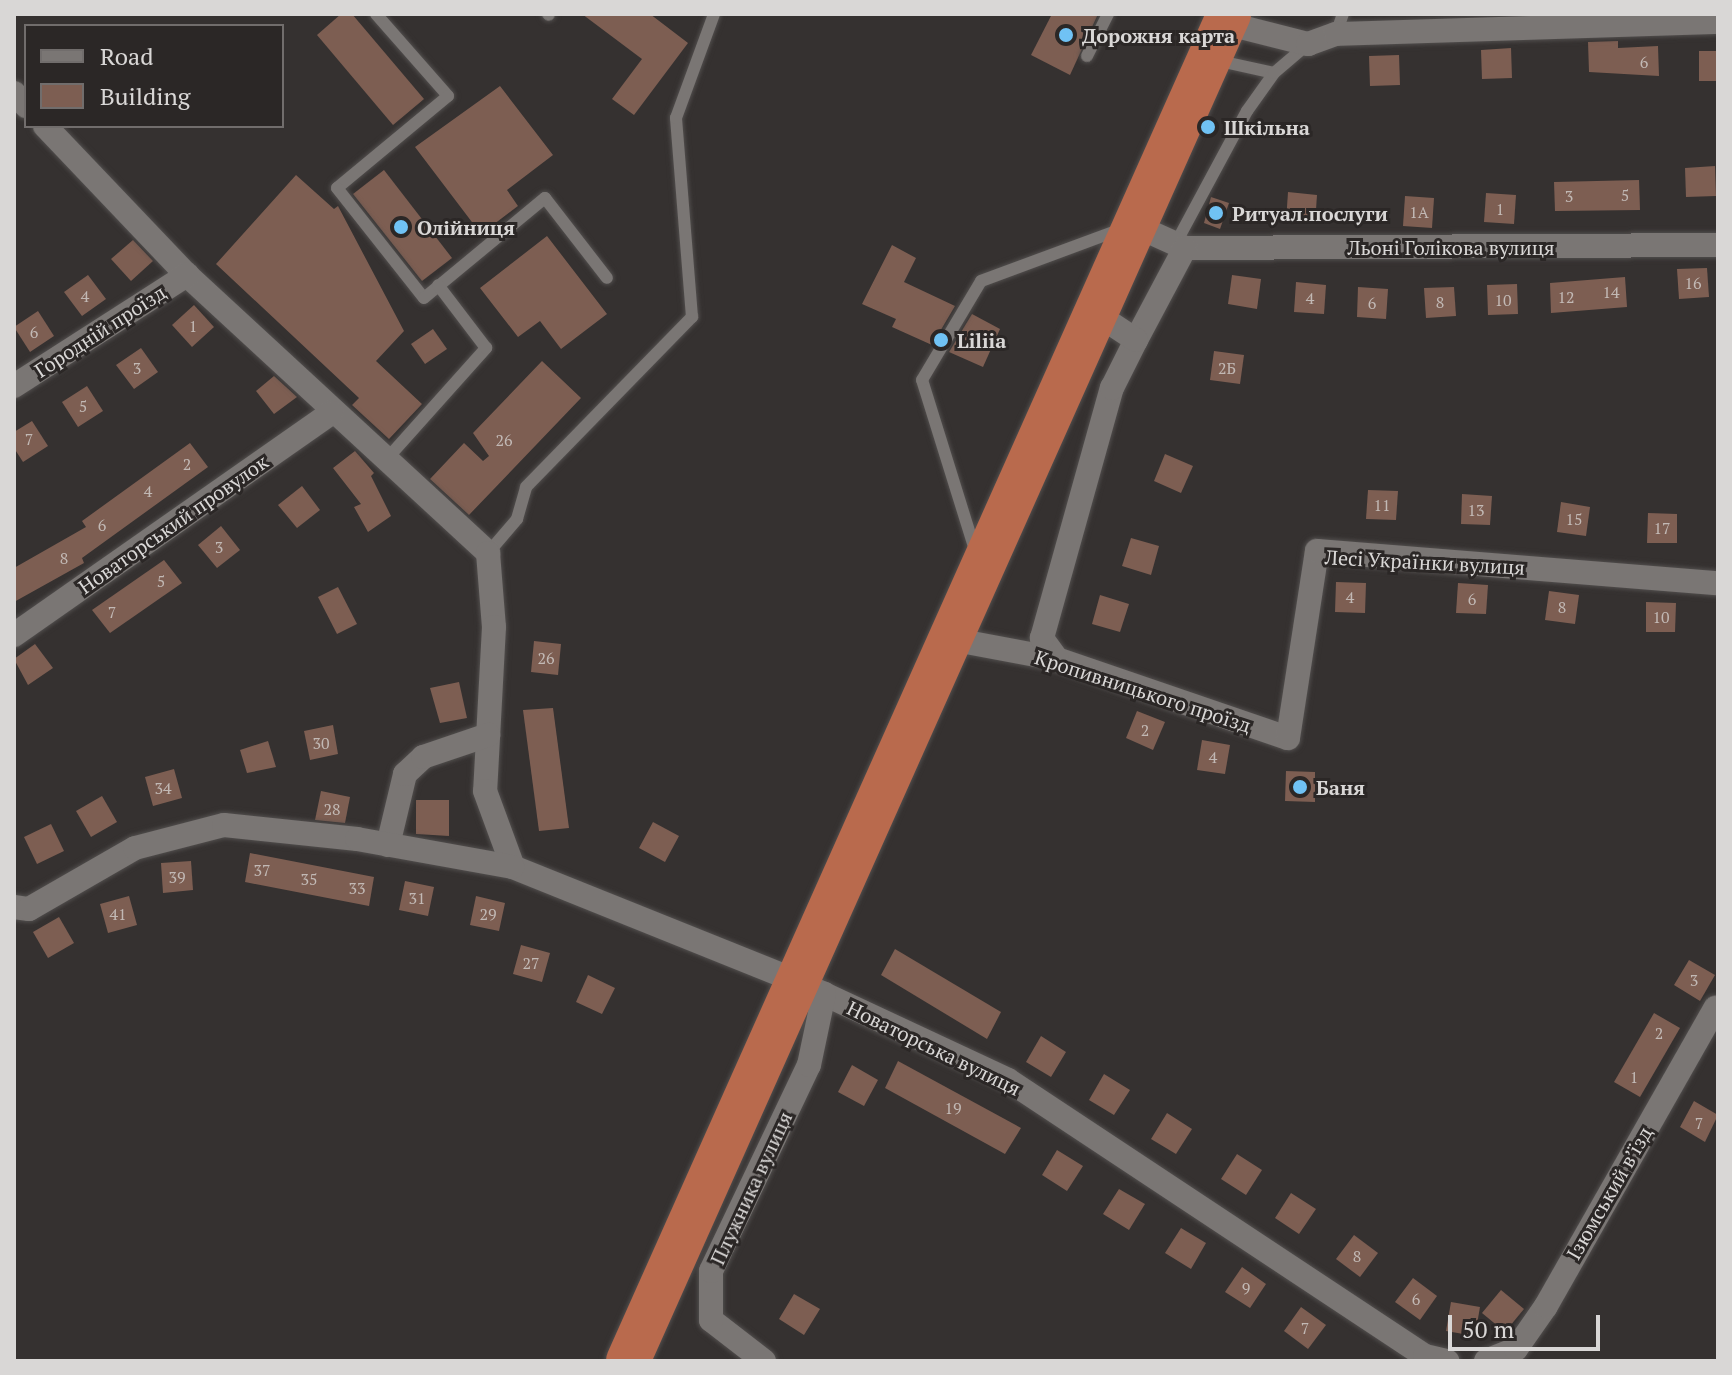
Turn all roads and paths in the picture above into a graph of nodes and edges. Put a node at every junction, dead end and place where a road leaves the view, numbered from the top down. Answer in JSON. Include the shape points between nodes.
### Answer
{"nodes":[{"id":1,"x":376,"y":14,"type":"edge"},
{"id":2,"x":714,"y":14,"type":"edge"},
{"id":3,"x":1108,"y":14,"type":"edge"},
{"id":4,"x":1718,"y":22,"type":"edge"},
{"id":5,"x":1399,"y":23,"type":"edge"},
{"id":6,"x":1340,"y":24,"type":"edge"},
{"id":7,"x":1221,"y":32,"type":"edge"},
{"id":8,"x":1308,"y":44,"type":"junction"},
{"id":9,"x":1087,"y":56,"type":"dead end"},
{"id":10,"x":1274,"y":73,"type":"junction"},
{"id":11,"x":47,"y":128,"type":"edge"},
{"id":12,"x":1134,"y":225,"type":"junction"},
{"id":13,"x":1181,"y":245,"type":"junction"},
{"id":14,"x":1718,"y":245,"type":"edge"},
{"id":15,"x":187,"y":275,"type":"junction"},
{"id":16,"x":607,"y":278,"type":"dead end"},
{"id":17,"x":438,"y":285,"type":"junction"},
{"id":18,"x":1095,"y":313,"type":"junction"},
{"id":19,"x":1136,"y":340,"type":"junction"},
{"id":20,"x":14,"y":386,"type":"edge"},
{"id":21,"x":331,"y":413,"type":"junction"},
{"id":22,"x":385,"y":461,"type":"junction"},
{"id":23,"x":488,"y":553,"type":"junction"},
{"id":24,"x":981,"y":568,"type":"junction"},
{"id":25,"x":1718,"y":583,"type":"edge"},
{"id":26,"x":14,"y":635,"type":"edge"},
{"id":27,"x":950,"y":639,"type":"junction"},
{"id":28,"x":1057,"y":659,"type":"junction"},
{"id":29,"x":488,"y":735,"type":"junction"},
{"id":30,"x":1288,"y":738,"type":"joint"},
{"id":31,"x":388,"y":845,"type":"junction"},
{"id":32,"x":513,"y":867,"type":"junction"},
{"id":33,"x":14,"y":907,"type":"edge"},
{"id":34,"x":809,"y":987,"type":"junction"},
{"id":35,"x":1715,"y":1008,"type":"dead end"},
{"id":36,"x":628,"y":1361,"type":"edge"},
{"id":37,"x":764,"y":1361,"type":"edge"},
{"id":38,"x":1447,"y":1361,"type":"edge"},
{"id":39,"x":1486,"y":1361,"type":"edge"}],
"edges":[{"from":1,"to":17,"type":"lane","via":[[448,96],[337,188],[424,298]]},
{"from":2,"to":23,"type":"lane","via":[[676,118],[692,317],[526,487],[517,519]]},
{"from":3,"to":9,"type":"lane"},
{"from":4,"to":5,"type":"street"},
{"from":5,"to":6,"type":"street"},
{"from":6,"to":8,"type":"street"},
{"from":7,"to":8,"type":"street"},
{"from":7,"to":10,"type":"lane"},
{"from":7,"to":12,"type":"highway"},
{"from":8,"to":10,"type":"lane"},
{"from":10,"to":13,"type":"lane","via":[[1247,111]]},
{"from":11,"to":15,"type":"street"},
{"from":12,"to":13,"type":"street","name":"Льоні Голікова вулиця"},
{"from":12,"to":18,"type":"highway"},
{"from":12,"to":24,"type":"lane","via":[[981,281],[922,380]]},
{"from":13,"to":14,"type":"street","name":"Льоні Голікова вулиця"},
{"from":13,"to":19,"type":"street"},
{"from":15,"to":20,"type":"street","name":"Городній проїзд"},
{"from":15,"to":21,"type":"street"},
{"from":16,"to":17,"type":"lane","via":[[545,198]]},
{"from":17,"to":22,"type":"lane","via":[[486,348]]},
{"from":18,"to":19,"type":"street"},
{"from":18,"to":24,"type":"highway"},
{"from":19,"to":28,"type":"street","via":[[1112,388],[1042,638]]},
{"from":21,"to":22,"type":"street"},
{"from":21,"to":26,"type":"street","name":"Новаторський провулок"},
{"from":22,"to":23,"type":"street"},
{"from":23,"to":29,"type":"street","via":[[494,627]]},
{"from":24,"to":27,"type":"highway"},
{"from":25,"to":30,"type":"street","name":"Лесі Українки вулиця","via":[[1317,551]]},
{"from":27,"to":28,"type":"street","name":"Кропивницького проїзд"},
{"from":27,"to":34,"type":"highway"},
{"from":28,"to":30,"type":"street","name":"Кропивницького проїзд"},
{"from":29,"to":31,"type":"street","via":[[423,757],[405,774]]},
{"from":29,"to":32,"type":"street","via":[[485,791]]},
{"from":31,"to":32,"type":"street","name":"Новаторська вулиця"},
{"from":31,"to":33,"type":"street","name":"Новаторська вулиця","via":[[224,825],[135,848],[29,909]]},
{"from":32,"to":34,"type":"street","name":"Новаторська вулиця"},
{"from":34,"to":36,"type":"highway"},
{"from":34,"to":37,"type":"street","name":"Плужника вулиця","via":[[809,1065],[711,1271],[711,1320]]},
{"from":34,"to":38,"type":"street","name":"Новаторська вулиця","via":[[1008,1080],[1425,1356]]},
{"from":35,"to":39,"type":"street","name":"Ізюмський в’їзд","via":[[1546,1306],[1516,1349]]}]}
